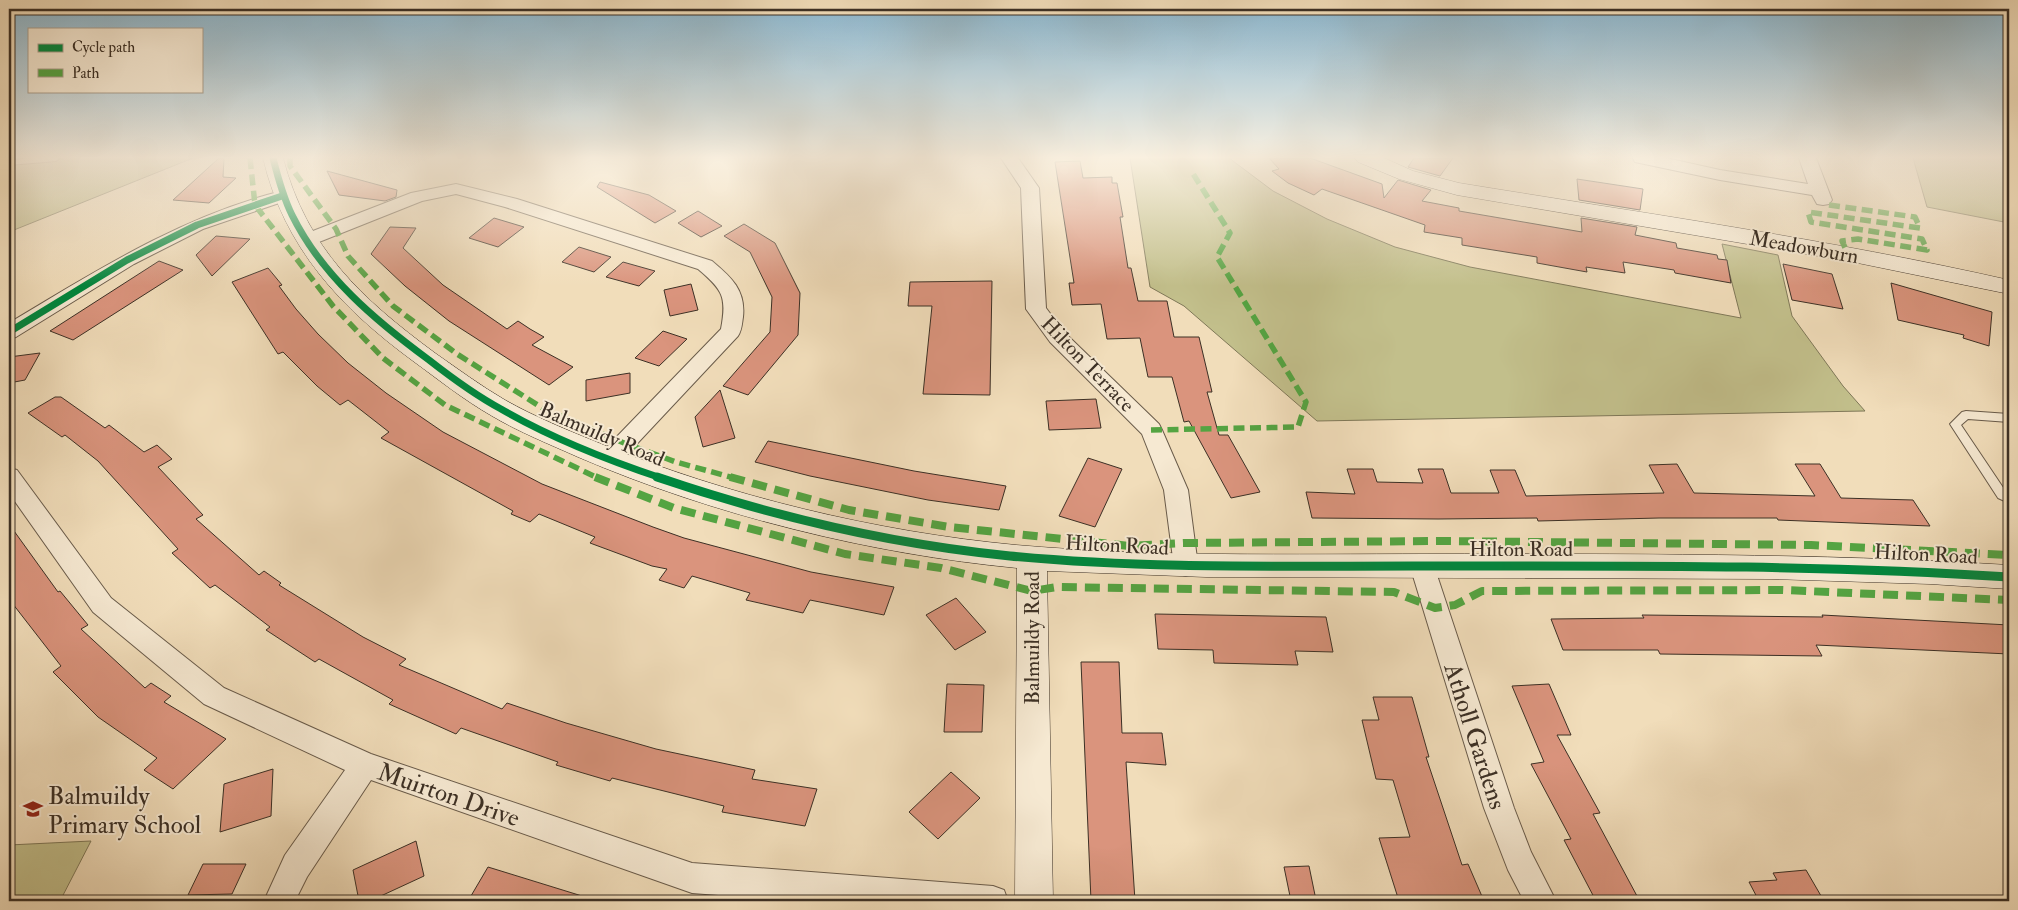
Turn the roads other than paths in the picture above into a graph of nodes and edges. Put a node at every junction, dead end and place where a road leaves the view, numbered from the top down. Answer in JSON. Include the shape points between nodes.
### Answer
{"nodes":[{"id":1,"x":269,"y":200,"type":"edge"},
{"id":2,"x":284,"y":200,"type":"edge"},
{"id":3,"x":408,"y":200,"type":"edge"},
{"id":4,"x":501,"y":200,"type":"edge"},
{"id":5,"x":1031,"y":200,"type":"edge"},
{"id":6,"x":1525,"y":200,"type":"edge"},
{"id":7,"x":306,"y":240,"type":"junction"},
{"id":8,"x":2009,"y":287,"type":"edge"},
{"id":9,"x":9,"y":332,"type":"edge"},
{"id":10,"x":2009,"y":418,"type":"edge"},
{"id":11,"x":609,"y":459,"type":"junction"},
{"id":12,"x":9,"y":476,"type":"edge"},
{"id":13,"x":2009,"y":498,"type":"edge"},
{"id":14,"x":1032,"y":558,"type":"junction"},
{"id":15,"x":1186,"y":566,"type":"junction"},
{"id":16,"x":1422,"y":566,"type":"junction"},
{"id":17,"x":2009,"y":577,"type":"edge"},
{"id":18,"x":365,"y":765,"type":"junction"},
{"id":19,"x":279,"y":901,"type":"edge"},
{"id":20,"x":993,"y":901,"type":"edge"},
{"id":21,"x":1034,"y":901,"type":"edge"},
{"id":22,"x":1540,"y":901,"type":"edge"}],
"edges":[{"from":1,"to":9,"type":"street","via":[[197,225],[127,260]]},
{"from":2,"to":7,"type":"street","name":"Balmuildy Road"},
{"from":3,"to":7,"type":"street"},
{"from":4,"to":11,"type":"street","via":[[705,265],[728,284],[735,308],[731,331]]},
{"from":5,"to":15,"type":"street","name":"Hilton Terrace","via":[[1036,309],[1057,337],[1151,430],[1176,490]]},
{"from":6,"to":8,"type":"street","name":"Meadowburn","via":[[1848,254]]},
{"from":7,"to":11,"type":"street","name":"Balmuildy Road","via":[[338,283],[383,326],[478,396]]},
{"from":10,"to":13,"type":"lane","via":[[1966,415],[1955,424],[2002,495]]},
{"from":11,"to":14,"type":"street","name":"Balmuildy Road","via":[[699,492],[803,520],[915,543]]},
{"from":12,"to":18,"type":"street","name":"Muirton Drive","via":[[102,605],[214,696]]},
{"from":14,"to":15,"type":"street","name":"Hilton Road"},
{"from":14,"to":21,"type":"street","name":"Balmuildy Road"},
{"from":15,"to":16,"type":"street","name":"Hilton Road"},
{"from":16,"to":17,"type":"street","name":"Hilton Road","via":[[1848,568]]},
{"from":16,"to":22,"type":"street","name":"Atholl Gardens","via":[[1499,808],[1519,860]]},
{"from":18,"to":19,"type":"street","via":[[296,866]]},
{"from":18,"to":20,"type":"street","name":"Muirton Drive","via":[[692,878]]}]}
